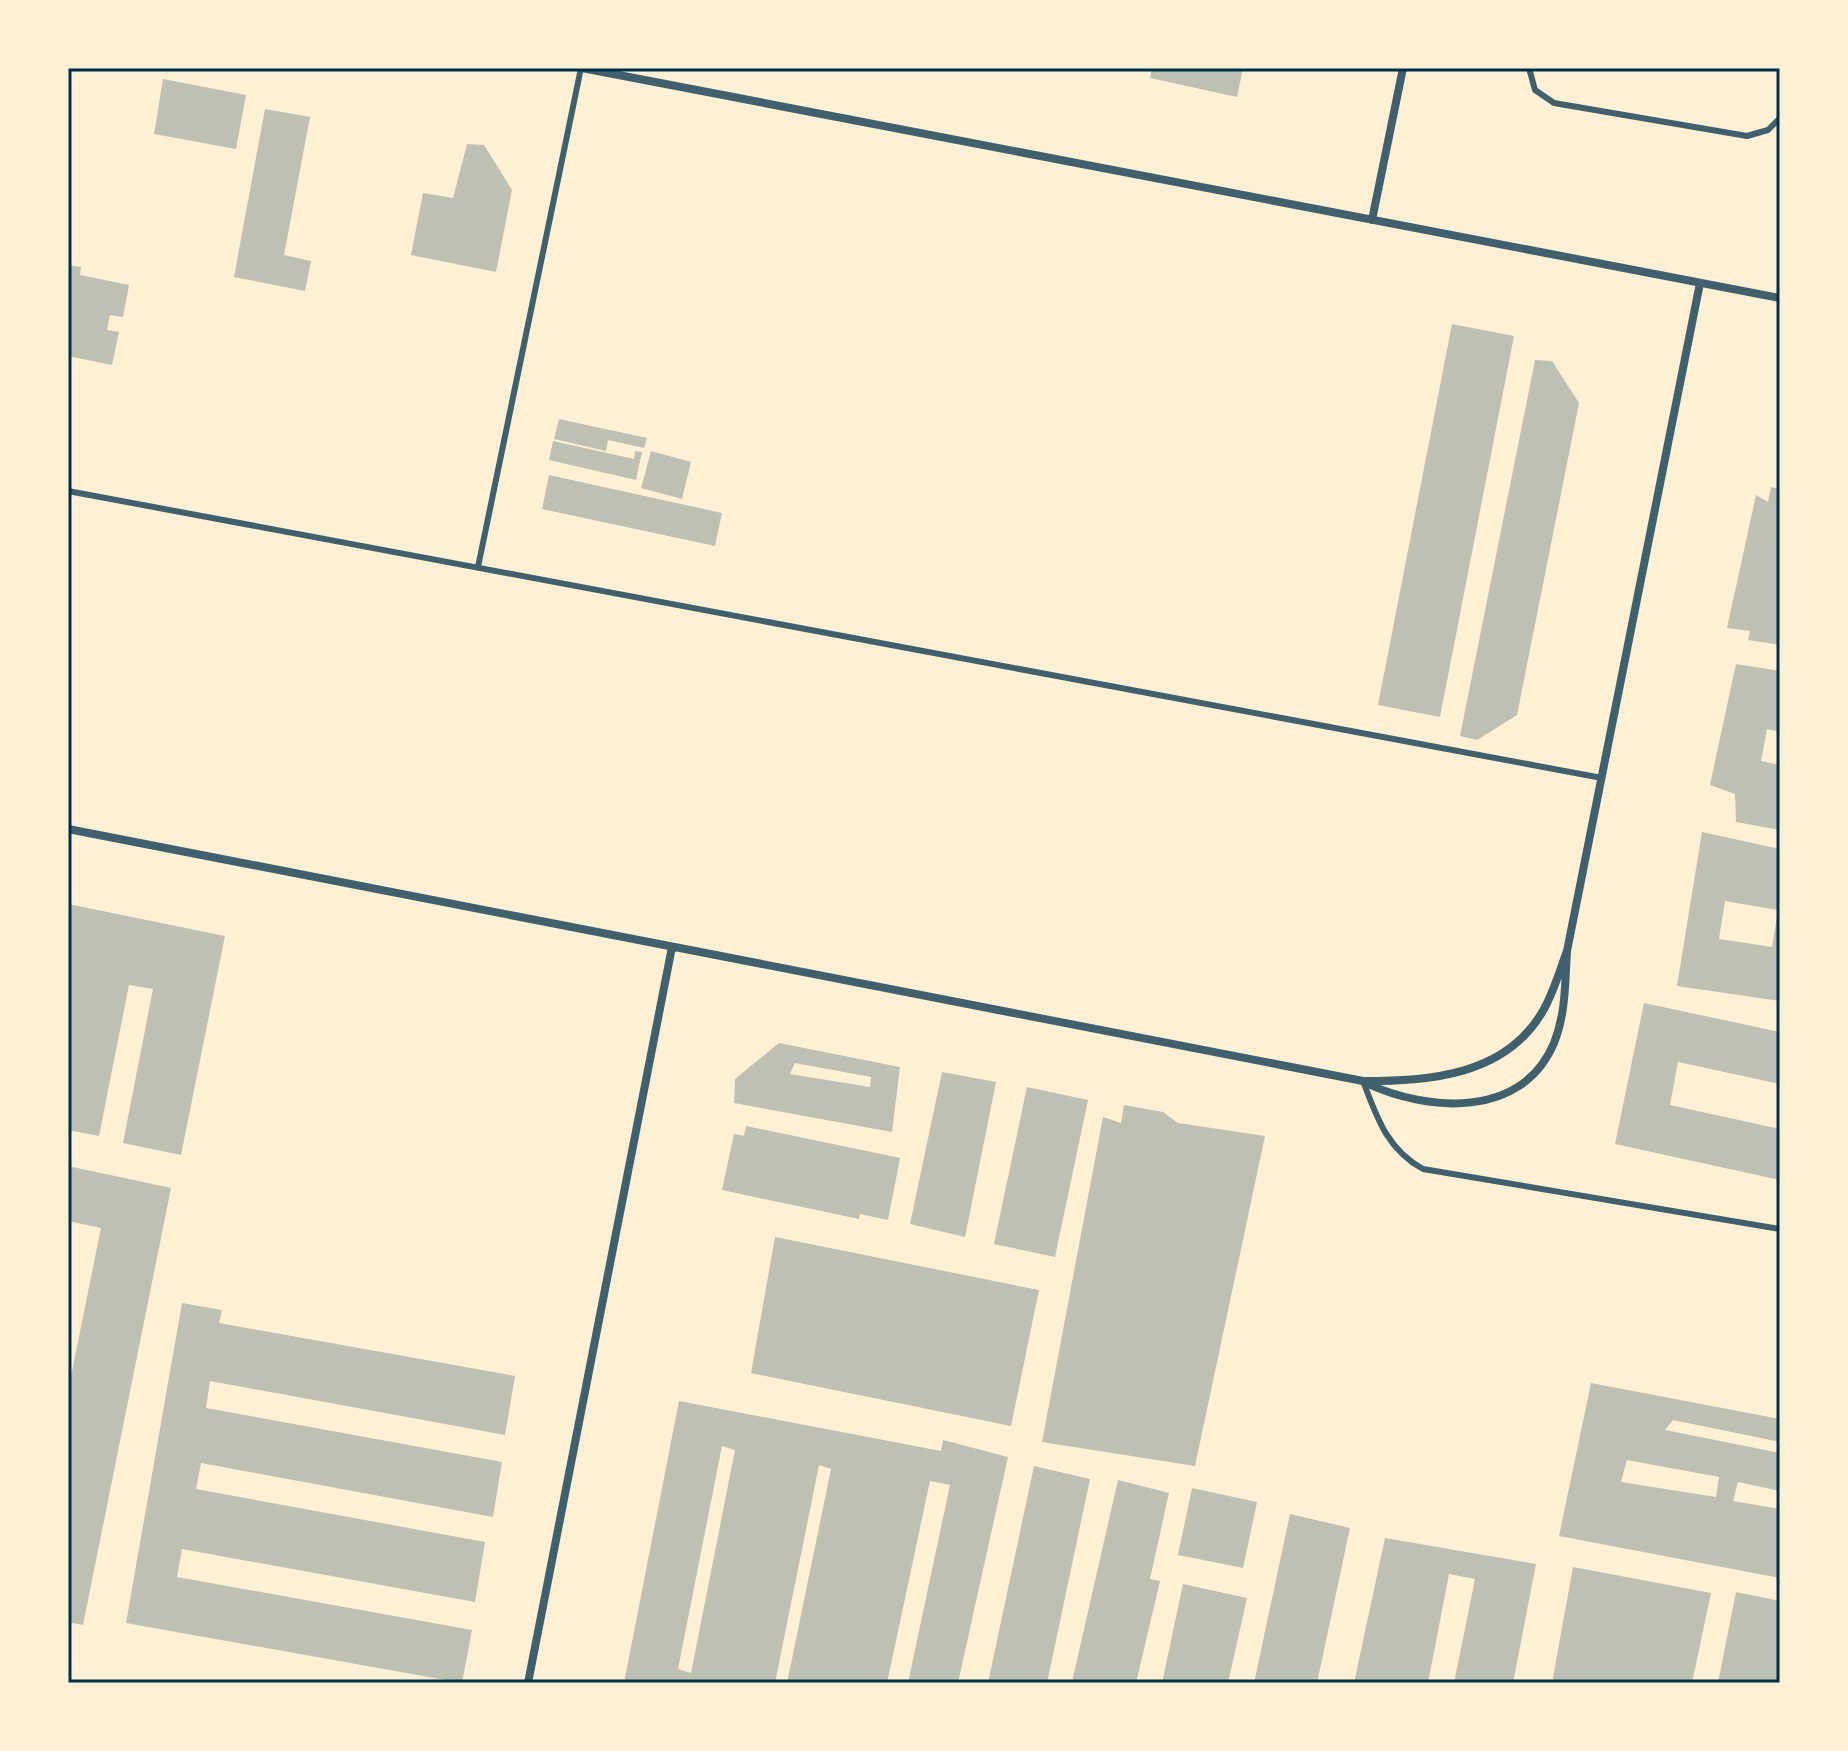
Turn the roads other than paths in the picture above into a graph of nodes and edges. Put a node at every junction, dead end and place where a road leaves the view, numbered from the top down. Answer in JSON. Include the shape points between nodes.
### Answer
{"nodes":[{"id":1,"x":582,"y":68,"type":"edge"},
{"id":2,"x":1403,"y":68,"type":"edge"},
{"id":3,"x":1529,"y":68,"type":"edge"},
{"id":4,"x":1780,"y":118,"type":"edge"},
{"id":5,"x":1372,"y":220,"type":"junction"},
{"id":6,"x":1700,"y":283,"type":"junction"},
{"id":7,"x":1780,"y":298,"type":"edge"},
{"id":8,"x":68,"y":491,"type":"edge"},
{"id":9,"x":478,"y":567,"type":"junction"},
{"id":10,"x":1602,"y":778,"type":"junction"},
{"id":11,"x":68,"y":829,"type":"edge"},
{"id":12,"x":672,"y":947,"type":"junction"},
{"id":13,"x":1567,"y":951,"type":"junction"},
{"id":14,"x":1363,"y":1081,"type":"junction"},
{"id":15,"x":1780,"y":1229,"type":"edge"},
{"id":16,"x":528,"y":1683,"type":"edge"}],
"edges":[{"from":1,"to":5,"type":"street"},
{"from":1,"to":9,"type":"lane"},
{"from":2,"to":5,"type":"street"},
{"from":3,"to":4,"type":"lane","via":[[1535,90],[1554,103],[1736,135],[1758,134]]},
{"from":5,"to":6,"type":"street"},
{"from":6,"to":7,"type":"street"},
{"from":6,"to":10,"type":"street"},
{"from":8,"to":9,"type":"lane"},
{"from":9,"to":10,"type":"lane"},
{"from":10,"to":13,"type":"street"},
{"from":11,"to":12,"type":"street"},
{"from":12,"to":14,"type":"street"},
{"from":12,"to":16,"type":"street"},
{"from":13,"to":14,"type":"street","via":[[1544,1009],[1501,1054],[1449,1076]]},
{"from":13,"to":14,"type":"street","via":[[1559,1027],[1545,1059],[1520,1084],[1462,1106],[1411,1100]]},
{"from":14,"to":15,"type":"lane","via":[[1385,1137],[1423,1169]]}]}
